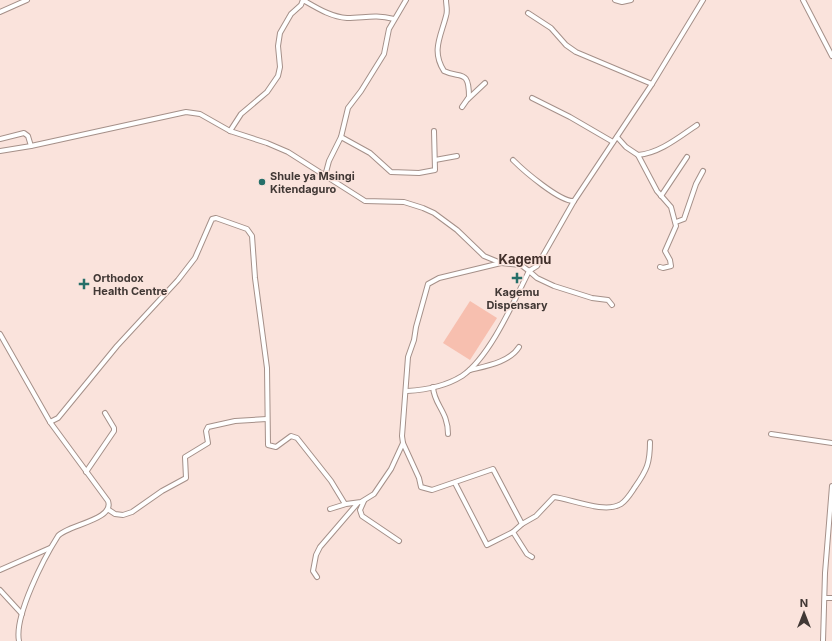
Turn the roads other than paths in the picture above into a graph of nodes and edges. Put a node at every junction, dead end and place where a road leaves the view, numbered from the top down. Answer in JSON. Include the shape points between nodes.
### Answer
{"nodes":[{"id":1,"x":27,"y":0,"type":"edge"},
{"id":2,"x":303,"y":0,"type":"edge"},
{"id":3,"x":406,"y":0,"type":"edge"},
{"id":4,"x":446,"y":0,"type":"edge"},
{"id":5,"x":615,"y":0,"type":"edge"},
{"id":6,"x":631,"y":0,"type":"edge"},
{"id":7,"x":703,"y":0,"type":"edge"},
{"id":8,"x":804,"y":0,"type":"edge"},
{"id":9,"x":0,"y":12,"type":"edge"},
{"id":10,"x":528,"y":13,"type":"dead end"},
{"id":11,"x":394,"y":19,"type":"junction"},
{"id":12,"x":832,"y":56,"type":"edge"},
{"id":13,"x":485,"y":83,"type":"dead end"},
{"id":14,"x":652,"y":84,"type":"junction"},
{"id":15,"x":532,"y":98,"type":"dead end"},
{"id":16,"x":468,"y":100,"type":"junction"},
{"id":17,"x":462,"y":107,"type":"dead end"},
{"id":18,"x":697,"y":125,"type":"dead end"},
{"id":19,"x":230,"y":131,"type":"junction"},
{"id":20,"x":434,"y":131,"type":"dead end"},
{"id":21,"x":341,"y":137,"type":"junction"},
{"id":22,"x":616,"y":137,"type":"junction"},
{"id":23,"x":0,"y":139,"type":"edge"},
{"id":24,"x":613,"y":142,"type":"junction"},
{"id":25,"x":31,"y":146,"type":"junction"},
{"id":26,"x":0,"y":151,"type":"edge"},
{"id":27,"x":638,"y":155,"type":"junction"},
{"id":28,"x":457,"y":156,"type":"dead end"},
{"id":29,"x":688,"y":157,"type":"dead end"},
{"id":30,"x":435,"y":160,"type":"junction"},
{"id":31,"x":513,"y":160,"type":"dead end"},
{"id":32,"x":703,"y":171,"type":"dead end"},
{"id":33,"x":325,"y":176,"type":"junction"},
{"id":34,"x":662,"y":196,"type":"junction"},
{"id":35,"x":574,"y":201,"type":"junction"},
{"id":36,"x":676,"y":222,"type":"junction"},
{"id":37,"x":501,"y":263,"type":"junction"},
{"id":38,"x":660,"y":267,"type":"dead end"},
{"id":39,"x":529,"y":270,"type":"junction"},
{"id":40,"x":612,"y":305,"type":"dead end"},
{"id":41,"x":0,"y":334,"type":"edge"},
{"id":42,"x":519,"y":347,"type":"dead end"},
{"id":43,"x":470,"y":370,"type":"junction"},
{"id":44,"x":433,"y":387,"type":"junction"},
{"id":45,"x":407,"y":392,"type":"junction"},
{"id":46,"x":105,"y":413,"type":"dead end"},
{"id":47,"x":267,"y":418,"type":"junction"},
{"id":48,"x":50,"y":422,"type":"junction"},
{"id":49,"x":448,"y":434,"type":"dead end"},
{"id":50,"x":771,"y":434,"type":"dead end"},
{"id":51,"x":650,"y":442,"type":"dead end"},
{"id":52,"x":403,"y":443,"type":"junction"},
{"id":53,"x":832,"y":443,"type":"edge"},
{"id":54,"x":86,"y":472,"type":"junction"},
{"id":55,"x":455,"y":483,"type":"junction"},
{"id":56,"x":832,"y":486,"type":"edge"},
{"id":57,"x":365,"y":499,"type":"junction"},
{"id":58,"x":358,"y":503,"type":"junction"},
{"id":59,"x":345,"y":504,"type":"junction"},
{"id":60,"x":330,"y":509,"type":"dead end"},
{"id":61,"x":109,"y":510,"type":"junction"},
{"id":62,"x":522,"y":524,"type":"junction"},
{"id":63,"x":513,"y":532,"type":"junction"},
{"id":64,"x":399,"y":541,"type":"dead end"},
{"id":65,"x":51,"y":548,"type":"junction"},
{"id":66,"x":532,"y":557,"type":"dead end"},
{"id":67,"x":0,"y":570,"type":"edge"},
{"id":68,"x":317,"y":577,"type":"dead end"},
{"id":69,"x":0,"y":590,"type":"edge"},
{"id":70,"x":825,"y":598,"type":"junction"},
{"id":71,"x":832,"y":598,"type":"edge"},
{"id":72,"x":22,"y":614,"type":"junction"},
{"id":73,"x":19,"y":641,"type":"edge"},
{"id":74,"x":823,"y":641,"type":"edge"}],
"edges":[{"from":1,"to":9,"type":"street"},
{"from":2,"to":11,"type":"street","via":[[329,14],[342,17],[376,16]]},
{"from":2,"to":19,"type":"street","via":[[280,33],[278,76],[267,92],[241,114]]},
{"from":3,"to":11,"type":"street"},
{"from":4,"to":16,"type":"street","via":[[447,14],[439,37],[437,53],[444,71],[461,74],[465,78],[469,90]]},
{"from":5,"to":6,"type":"street"},
{"from":7,"to":14,"type":"street"},
{"from":8,"to":12,"type":"street"},
{"from":10,"to":14,"type":"street","via":[[552,28],[566,45],[576,52]]},
{"from":11,"to":21,"type":"street","via":[[387,34],[384,54],[348,108]]},
{"from":13,"to":16,"type":"street"},
{"from":14,"to":22,"type":"street"},
{"from":15,"to":24,"type":"street"},
{"from":16,"to":17,"type":"street"},
{"from":18,"to":27,"type":"street","via":[[658,150]]},
{"from":19,"to":25,"type":"street","via":[[200,114],[186,112]]},
{"from":19,"to":33,"type":"street","via":[[288,152]]},
{"from":20,"to":30,"type":"street"},
{"from":21,"to":30,"type":"street","via":[[365,150],[392,172],[434,171]]},
{"from":21,"to":33,"type":"street"},
{"from":22,"to":24,"type":"street"},
{"from":22,"to":27,"type":"street"},
{"from":23,"to":25,"type":"street","via":[[24,133],[28,136]]},
{"from":24,"to":35,"type":"street"},
{"from":25,"to":26,"type":"street"},
{"from":27,"to":34,"type":"street"},
{"from":28,"to":30,"type":"street"},
{"from":29,"to":34,"type":"street"},
{"from":31,"to":35,"type":"street","via":[[526,173],[559,196]]},
{"from":32,"to":36,"type":"street","via":[[684,219]]},
{"from":33,"to":37,"type":"street","via":[[365,201],[404,202],[434,213],[457,230],[484,256]]},
{"from":34,"to":36,"type":"street","via":[[671,207]]},
{"from":35,"to":39,"type":"street","via":[[536,266]]},
{"from":36,"to":38,"type":"street","via":[[674,234],[665,248],[670,266]]},
{"from":37,"to":39,"type":"street","via":[[521,265]]},
{"from":37,"to":45,"type":"street","via":[[439,278],[428,284],[408,357]]},
{"from":39,"to":40,"type":"street","via":[[549,284],[592,298],[608,300]]},
{"from":39,"to":43,"type":"street","via":[[490,344]]},
{"from":41,"to":48,"type":"street"},
{"from":42,"to":43,"type":"street","via":[[494,364]]},
{"from":43,"to":44,"type":"street","via":[[451,382]]},
{"from":44,"to":45,"type":"street"},
{"from":44,"to":49,"type":"street","via":[[434,396],[447,420]]},
{"from":45,"to":52,"type":"street"},
{"from":46,"to":54,"type":"street","via":[[114,431]]},
{"from":47,"to":48,"type":"street","via":[[267,368],[252,236],[247,229],[215,218],[212,219],[198,253],[178,280],[117,346],[60,416]]},
{"from":47,"to":59,"type":"street","via":[[268,446],[276,447],[291,436],[295,437],[331,481]]},
{"from":47,"to":61,"type":"street","via":[[208,427],[208,443],[185,457],[186,478],[129,513],[115,514]]},
{"from":48,"to":54,"type":"street"},
{"from":50,"to":53,"type":"street"},
{"from":51,"to":62,"type":"street","via":[[648,468],[621,504],[603,507],[554,497],[536,516]]},
{"from":52,"to":55,"type":"street","via":[[422,488],[432,490]]},
{"from":52,"to":57,"type":"street","via":[[378,490]]},
{"from":54,"to":61,"type":"street","via":[[108,501]]},
{"from":55,"to":62,"type":"street","via":[[493,469]]},
{"from":55,"to":63,"type":"street","via":[[487,545]]},
{"from":56,"to":70,"type":"street"},
{"from":57,"to":58,"type":"street"},
{"from":57,"to":64,"type":"street","via":[[360,510],[362,516]]},
{"from":58,"to":59,"type":"street"},
{"from":58,"to":68,"type":"street","via":[[318,550],[313,571]]},
{"from":59,"to":60,"type":"street"},
{"from":61,"to":65,"type":"street","via":[[85,524],[62,531]]},
{"from":62,"to":63,"type":"street"},
{"from":63,"to":66,"type":"street","via":[[527,554]]},
{"from":65,"to":67,"type":"street"},
{"from":65,"to":72,"type":"street"},
{"from":69,"to":72,"type":"street"},
{"from":70,"to":71,"type":"street"},
{"from":70,"to":74,"type":"street"},
{"from":72,"to":73,"type":"street"}]}
